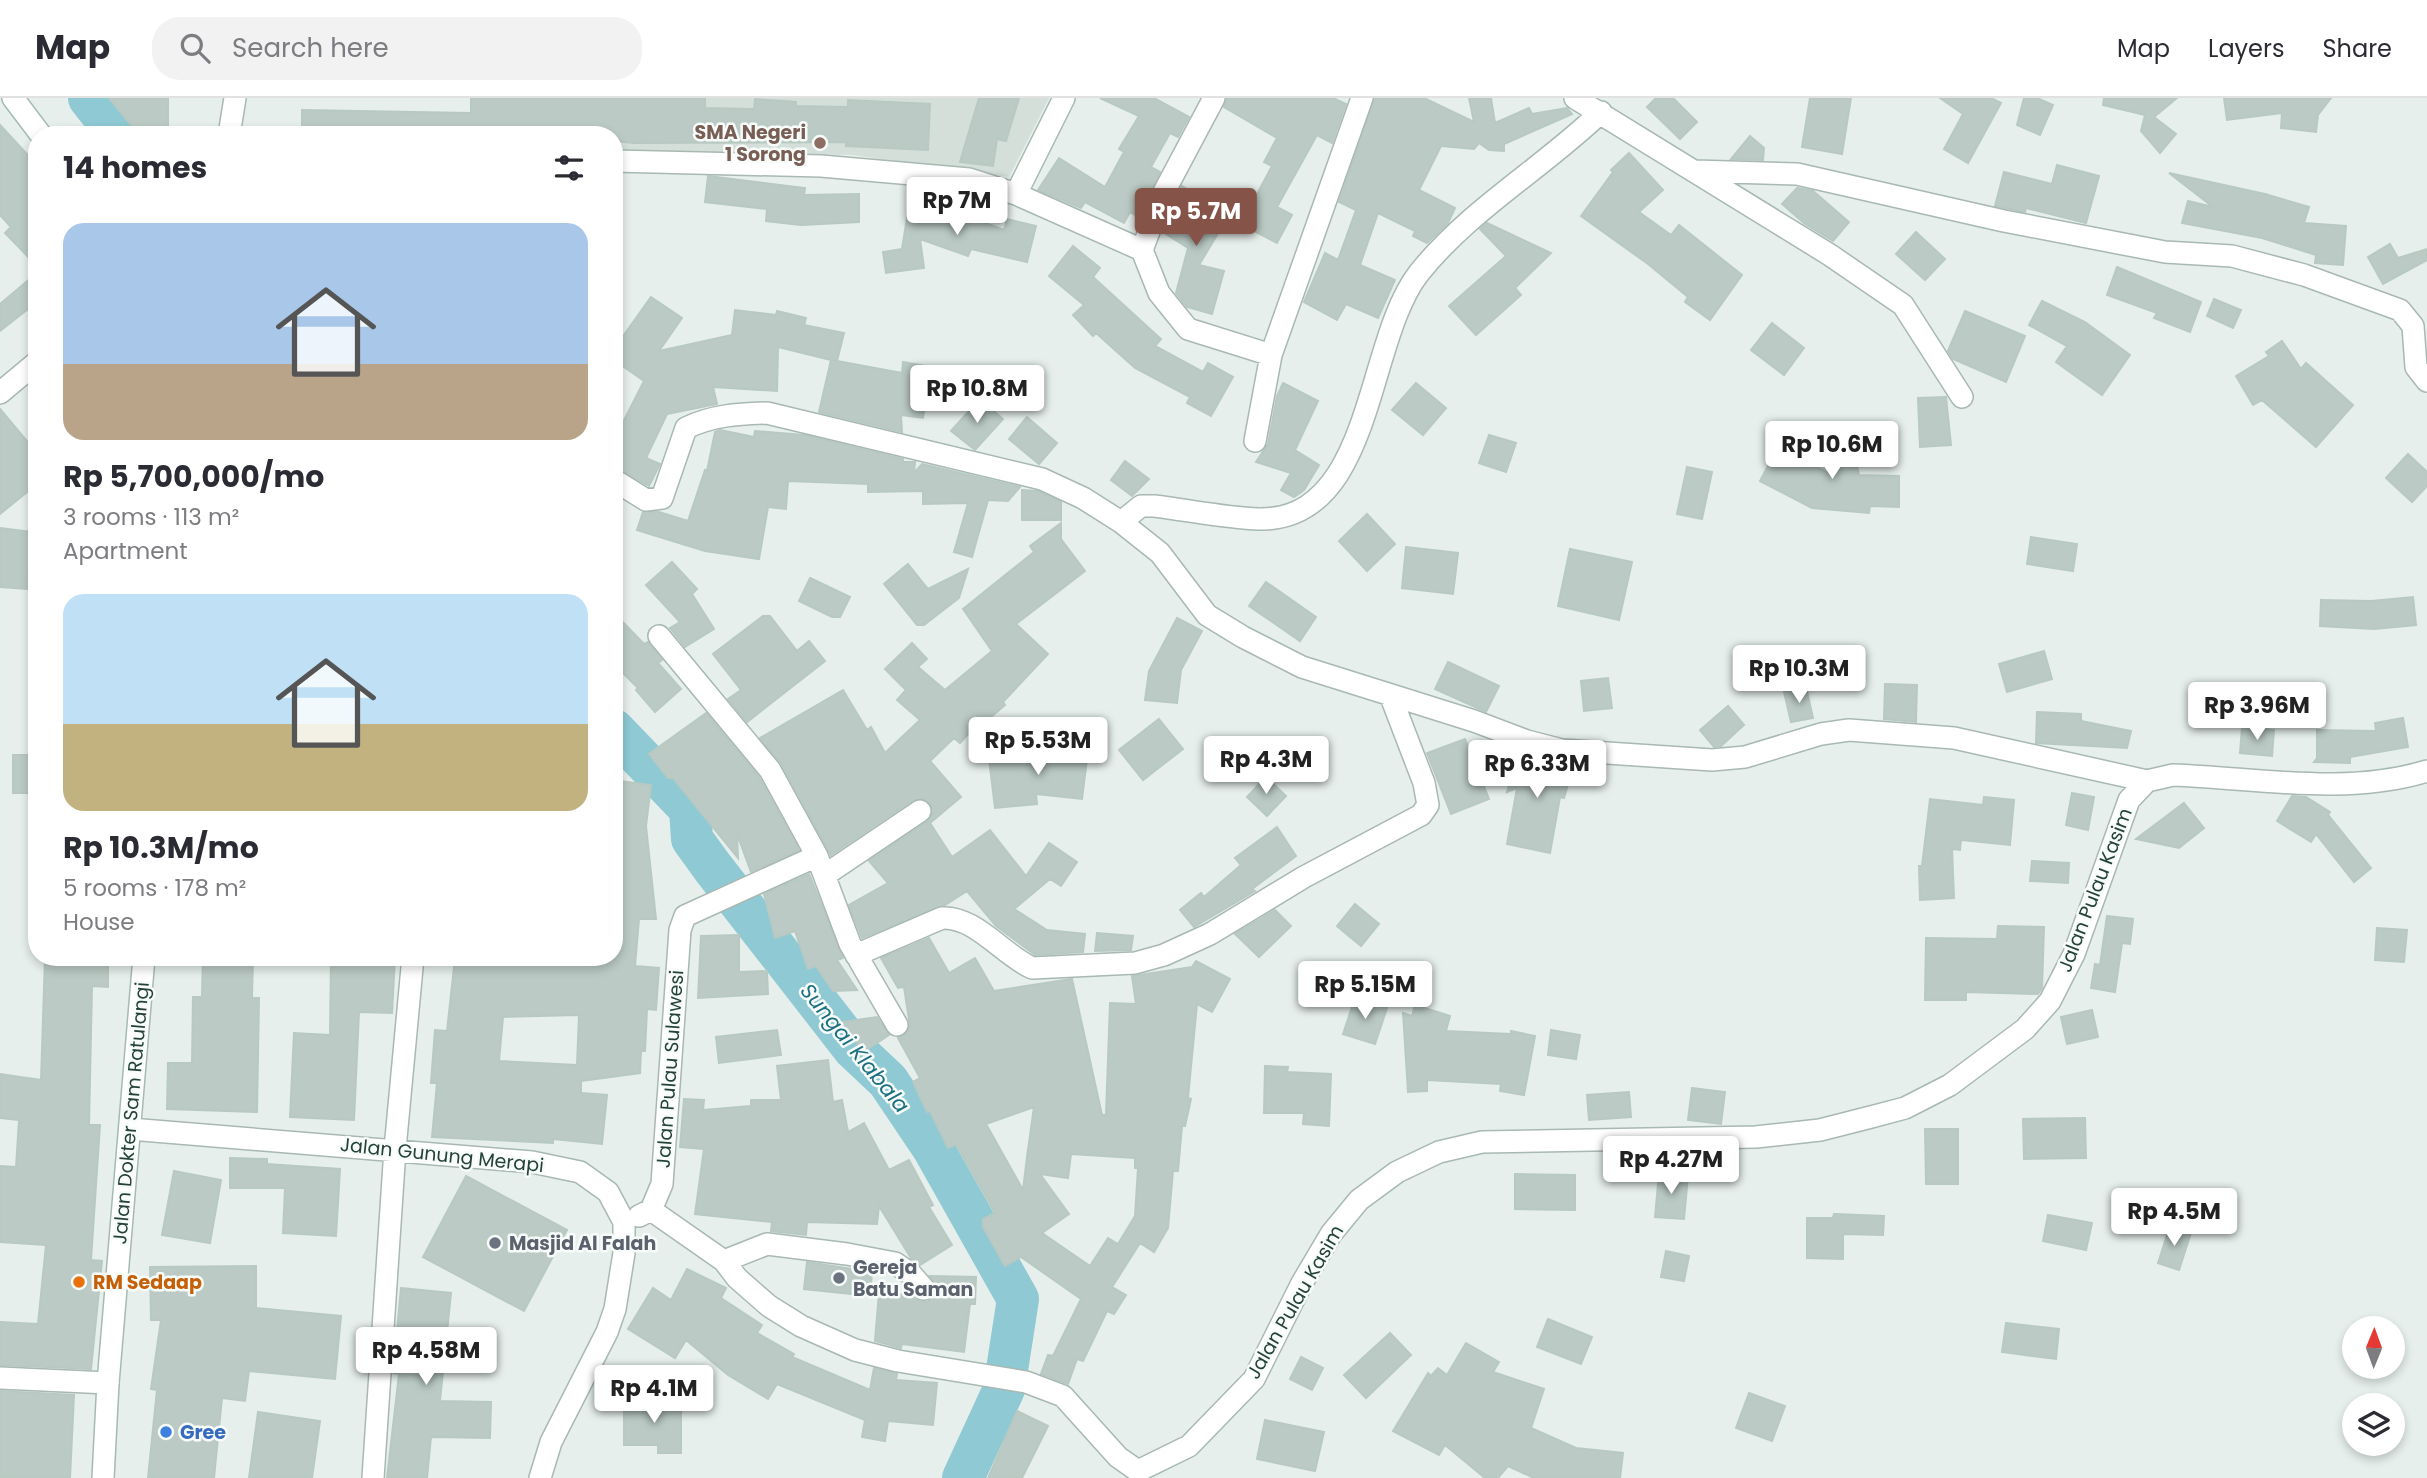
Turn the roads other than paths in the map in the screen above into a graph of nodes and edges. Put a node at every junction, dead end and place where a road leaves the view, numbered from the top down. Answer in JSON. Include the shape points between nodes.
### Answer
{"nodes":[{"id":1,"x":13,"y":98,"type":"edge"},
{"id":2,"x":235,"y":98,"type":"edge"},
{"id":3,"x":1064,"y":98,"type":"edge"},
{"id":4,"x":1214,"y":98,"type":"edge"},
{"id":5,"x":1362,"y":98,"type":"edge"},
{"id":6,"x":1575,"y":98,"type":"edge"},
{"id":7,"x":1601,"y":112,"type":"junction"},
{"id":8,"x":34,"y":126,"type":"edge"},
{"id":9,"x":230,"y":126,"type":"edge"},
{"id":10,"x":623,"y":160,"type":"edge"},
{"id":11,"x":1695,"y":172,"type":"junction"},
{"id":12,"x":1016,"y":194,"type":"junction"},
{"id":13,"x":1142,"y":250,"type":"junction"},
{"id":14,"x":1271,"y":355,"type":"junction"},
{"id":15,"x":28,"y":370,"type":"edge"},
{"id":16,"x":2427,"y":381,"type":"edge"},
{"id":17,"x":0,"y":393,"type":"edge"},
{"id":18,"x":1962,"y":397,"type":"dead end"},
{"id":19,"x":1255,"y":441,"type":"dead end"},
{"id":20,"x":623,"y":486,"type":"edge"},
{"id":21,"x":1121,"y":522,"type":"junction"},
{"id":22,"x":659,"y":636,"type":"dead end"},
{"id":23,"x":1391,"y":697,"type":"junction"},
{"id":24,"x":2427,"y":771,"type":"edge"},
{"id":25,"x":2147,"y":781,"type":"junction"},
{"id":26,"x":920,"y":811,"type":"dead end"},
{"id":27,"x":821,"y":866,"type":"junction"},
{"id":28,"x":856,"y":955,"type":"junction"},
{"id":29,"x":143,"y":966,"type":"edge"},
{"id":30,"x":412,"y":966,"type":"edge"},
{"id":31,"x":897,"y":1025,"type":"dead end"},
{"id":32,"x":130,"y":1129,"type":"junction"},
{"id":33,"x":395,"y":1149,"type":"junction"},
{"id":34,"x":651,"y":1210,"type":"junction"},
{"id":35,"x":624,"y":1222,"type":"junction"},
{"id":36,"x":723,"y":1261,"type":"junction"},
{"id":37,"x":924,"y":1289,"type":"dead end"},
{"id":38,"x":0,"y":1378,"type":"edge"},
{"id":39,"x":108,"y":1383,"type":"junction"},
{"id":40,"x":1136,"y":1475,"type":"edge"},
{"id":41,"x":103,"y":1478,"type":"edge"},
{"id":42,"x":373,"y":1478,"type":"edge"},
{"id":43,"x":540,"y":1478,"type":"edge"}],
"edges":[{"from":1,"to":8,"type":"street"},
{"from":2,"to":9,"type":"street"},
{"from":3,"to":12,"type":"street"},
{"from":4,"to":13,"type":"street","via":[[1163,194]]},
{"from":5,"to":14,"type":"street"},
{"from":6,"to":7,"type":"street"},
{"from":7,"to":11,"type":"street"},
{"from":7,"to":21,"type":"street","via":[[1454,236],[1418,274],[1402,302],[1357,436],[1327,492],[1282,516],[1260,519],[1141,506]]},
{"from":10,"to":12,"type":"street","via":[[821,166],[969,179]]},
{"from":11,"to":16,"type":"street","via":[[1797,174],[2004,221],[2165,252],[2232,256],[2304,275],[2400,310],[2413,326],[2416,367]]},
{"from":11,"to":18,"type":"street","via":[[1903,305]]},
{"from":12,"to":13,"type":"street"},
{"from":13,"to":14,"type":"street","via":[[1159,293],[1188,328]]},
{"from":14,"to":19,"type":"street"},
{"from":15,"to":17,"type":"street"},
{"from":20,"to":21,"type":"street","via":[[646,500],[662,498],[686,428],[730,414],[767,412],[1042,479]]},
{"from":21,"to":23,"type":"street","via":[[1160,553],[1207,615],[1302,667]]},
{"from":22,"to":27,"type":"street","via":[[770,770]]},
{"from":23,"to":25,"type":"street","via":[[1562,750],[1712,761],[1849,730],[1954,738]]},
{"from":23,"to":28,"type":"street","via":[[1424,783],[1428,805],[1421,815],[1210,934],[1135,963],[1032,968],[956,917],[942,918]]},
{"from":24,"to":25,"type":"street","via":[[2387,782],[2348,784],[2173,775]]},
{"from":25,"to":40,"type":"street","name":"Jalan Pulau Kasim","via":[[2129,800],[2074,954],[2050,1001],[2025,1029],[1950,1085],[1905,1108],[1820,1129],[1756,1138],[1482,1142],[1438,1152],[1397,1172],[1360,1200],[1307,1273],[1254,1378],[1189,1446]]},
{"from":26,"to":27,"type":"street"},
{"from":27,"to":28,"type":"street"},
{"from":27,"to":34,"type":"street","name":"Jalan Pulau Sulawesi","via":[[760,880],[685,916],[680,930],[663,1184]]},
{"from":28,"to":31,"type":"street"},
{"from":29,"to":32,"type":"street","name":"Jalan Dokter Sam Ratulangi"},
{"from":30,"to":33,"type":"street"},
{"from":32,"to":33,"type":"street","name":"Jalan Gunung Merapi"},
{"from":32,"to":39,"type":"street","name":"Jalan Dokter Sam Ratulangi"},
{"from":33,"to":35,"type":"street","name":"Jalan Gunung Merapi","via":[[521,1160],[580,1172],[608,1192]]},
{"from":33,"to":42,"type":"street"},
{"from":34,"to":35,"type":"street"},
{"from":34,"to":36,"type":"street"},
{"from":35,"to":43,"type":"street","name":"Jalan Gunung Merapi","via":[[615,1309],[551,1442]]},
{"from":36,"to":37,"type":"street","via":[[767,1244],[847,1254],[895,1263]]},
{"from":36,"to":40,"type":"street","name":"Jalan Pulau Kasim","via":[[769,1306],[844,1346],[898,1361],[1026,1382],[1063,1396]]},
{"from":38,"to":39,"type":"street"},
{"from":39,"to":41,"type":"street","name":"Jalan Dokter Sam Ratulangi"}]}
